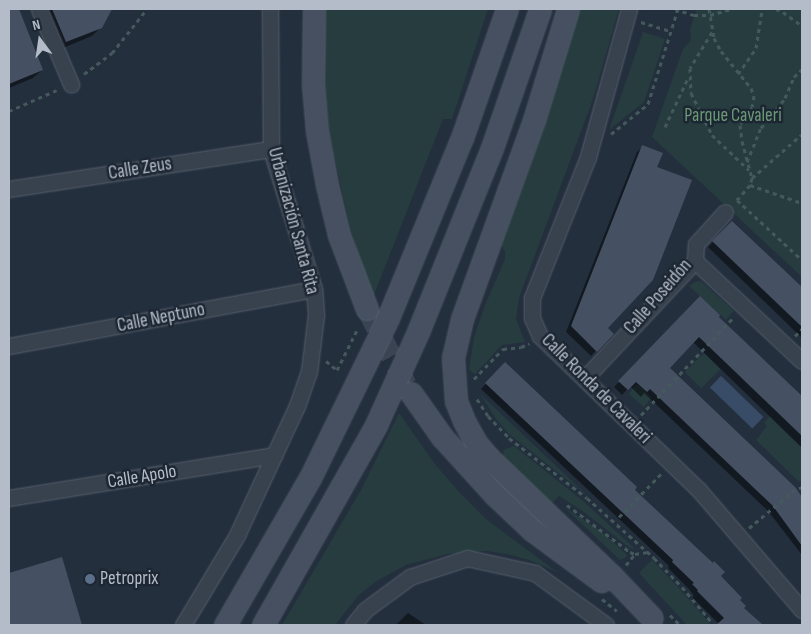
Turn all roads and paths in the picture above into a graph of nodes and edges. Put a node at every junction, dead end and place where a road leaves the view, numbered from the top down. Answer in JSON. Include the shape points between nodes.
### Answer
{"nodes":[{"id":1,"x":39,"y":9,"type":"edge"},
{"id":2,"x":147,"y":9,"type":"edge"},
{"id":3,"x":270,"y":9,"type":"edge"},
{"id":4,"x":314,"y":9,"type":"edge"},
{"id":5,"x":507,"y":9,"type":"edge"},
{"id":6,"x":540,"y":9,"type":"edge"},
{"id":7,"x":568,"y":9,"type":"edge"},
{"id":8,"x":677,"y":9,"type":"edge"},
{"id":9,"x":710,"y":9,"type":"edge"},
{"id":10,"x":731,"y":9,"type":"edge"},
{"id":11,"x":762,"y":9,"type":"edge"},
{"id":12,"x":776,"y":9,"type":"edge"},
{"id":13,"x":628,"y":13,"type":"edge"},
{"id":14,"x":710,"y":15,"type":"junction"},
{"id":15,"x":802,"y":26,"type":"edge"},
{"id":16,"x":671,"y":31,"type":"junction"},
{"id":17,"x":713,"y":31,"type":"junction"},
{"id":18,"x":802,"y":69,"type":"edge"},
{"id":19,"x":738,"y":74,"type":"junction"},
{"id":20,"x":689,"y":77,"type":"junction"},
{"id":21,"x":71,"y":84,"type":"junction"},
{"id":22,"x":9,"y":111,"type":"edge"},
{"id":23,"x":665,"y":127,"type":"dead end"},
{"id":24,"x":802,"y":134,"type":"edge"},
{"id":25,"x":272,"y":148,"type":"junction"},
{"id":26,"x":589,"y":152,"type":"junction"},
{"id":27,"x":747,"y":162,"type":"junction"},
{"id":28,"x":750,"y":170,"type":"junction"},
{"id":29,"x":752,"y":178,"type":"junction"},
{"id":30,"x":750,"y":185,"type":"junction"},
{"id":31,"x":9,"y":189,"type":"edge"},
{"id":32,"x":737,"y":200,"type":"junction"},
{"id":33,"x":802,"y":203,"type":"edge"},
{"id":34,"x":725,"y":212,"type":"joint"},
{"id":35,"x":802,"y":260,"type":"edge"},
{"id":36,"x":695,"y":261,"type":"junction"},
{"id":37,"x":314,"y":289,"type":"junction"},
{"id":38,"x":744,"y":306,"type":"junction"},
{"id":39,"x":367,"y":309,"type":"tunnel mouth"},
{"id":40,"x":358,"y":328,"type":"dead end"},
{"id":41,"x":540,"y":336,"type":"junction"},
{"id":42,"x":9,"y":346,"type":"edge"},
{"id":43,"x":802,"y":361,"type":"edge"},
{"id":44,"x":337,"y":370,"type":"dead end"},
{"id":45,"x":585,"y":378,"type":"junction"},
{"id":46,"x":468,"y":379,"type":"dead end"},
{"id":47,"x":411,"y":392,"type":"tunnel mouth"},
{"id":48,"x":473,"y":392,"type":"dead end"},
{"id":49,"x":632,"y":424,"type":"junction"},
{"id":50,"x":275,"y":455,"type":"junction"},
{"id":51,"x":672,"y":463,"type":"junction"},
{"id":52,"x":802,"y":487,"type":"edge"},
{"id":53,"x":9,"y":498,"type":"edge"},
{"id":54,"x":561,"y":501,"type":"dead end"},
{"id":55,"x":620,"y":517,"type":"dead end"},
{"id":56,"x":740,"y":536,"type":"junction"},
{"id":57,"x":648,"y":552,"type":"junction"},
{"id":58,"x":635,"y":554,"type":"junction"},
{"id":59,"x":624,"y":568,"type":"dead end"},
{"id":60,"x":802,"y":610,"type":"edge"},
{"id":61,"x":183,"y":625,"type":"edge"},
{"id":62,"x":225,"y":625,"type":"edge"},
{"id":63,"x":263,"y":625,"type":"edge"},
{"id":64,"x":353,"y":625,"type":"edge"},
{"id":65,"x":606,"y":625,"type":"edge"},
{"id":66,"x":714,"y":625,"type":"edge"}],
"edges":[{"from":1,"to":21,"type":"street"},
{"from":2,"to":21,"type":"path","via":[[112,54]]},
{"from":3,"to":25,"type":"street","name":"Urbanización Santa Rita"},
{"from":4,"to":39,"type":"main road","via":[[313,85],[327,185],[339,235]]},
{"from":5,"to":62,"type":"main road","via":[[462,138],[388,318],[310,478]]},
{"from":6,"to":63,"type":"main road","via":[[454,247],[376,425]]},
{"from":7,"to":47,"type":"main road","via":[[534,120],[462,319],[453,358],[456,401],[468,428],[489,458],[652,618],[520,518],[468,468]]},
{"from":8,"to":14,"type":"path","via":[[694,15]]},
{"from":8,"to":16,"type":"path"},
{"from":9,"to":14,"type":"path"},
{"from":10,"to":14,"type":"path"},
{"from":11,"to":19,"type":"path","via":[[756,48]]},
{"from":12,"to":15,"type":"path"},
{"from":13,"to":16,"type":"path"},
{"from":13,"to":26,"type":"street","name":"Calle Ronda de Cavaleri"},
{"from":14,"to":17,"type":"path"},
{"from":16,"to":26,"type":"path","via":[[648,104]]},
{"from":17,"to":19,"type":"path","via":[[721,51]]},
{"from":17,"to":20,"type":"path","via":[[697,54]]},
{"from":18,"to":27,"type":"path","via":[[794,77],[785,98],[761,128]]},
{"from":19,"to":27,"type":"path","via":[[754,96],[754,103],[740,126]]},
{"from":20,"to":23,"type":"path"},
{"from":20,"to":28,"type":"path","via":[[691,92],[707,127]]},
{"from":21,"to":22,"type":"path"},
{"from":24,"to":29,"type":"path"},
{"from":25,"to":31,"type":"street","name":"Calle Zeus"},
{"from":25,"to":37,"type":"street","name":"Urbanización Santa Rita"},
{"from":26,"to":41,"type":"street","name":"Calle Ronda de Cavaleri","via":[[532,298],[532,318]]},
{"from":27,"to":28,"type":"path"},
{"from":28,"to":29,"type":"path"},
{"from":29,"to":30,"type":"path"},
{"from":30,"to":32,"type":"path"},
{"from":30,"to":33,"type":"path"},
{"from":32,"to":34,"type":"path"},
{"from":32,"to":35,"type":"path"},
{"from":34,"to":36,"type":"street","name":"Calle Poseidón","via":[[696,244]]},
{"from":36,"to":38,"type":"street"},
{"from":36,"to":45,"type":"street","name":"Calle Poseidón"},
{"from":37,"to":42,"type":"street","name":"Calle Neptuno"},
{"from":37,"to":50,"type":"street","name":"Urbanización Santa Rita","via":[[316,315],[309,372]]},
{"from":38,"to":43,"type":"street"},
{"from":38,"to":49,"type":"path"},
{"from":40,"to":44,"type":"path"},
{"from":41,"to":45,"type":"street","name":"Calle Ronda de Cavaleri"},
{"from":41,"to":46,"type":"path","via":[[525,346],[503,349],[470,383]]},
{"from":45,"to":49,"type":"street","name":"Calle Ronda de Cavaleri"},
{"from":48,"to":57,"type":"path","via":[[488,416],[509,438],[587,498]]},
{"from":49,"to":51,"type":"street","name":"Calle Ronda de Cavaleri"},
{"from":50,"to":53,"type":"street","name":"Calle Apolo"},
{"from":50,"to":61,"type":"street","name":"Urbanización Santa Rita","via":[[237,535]]},
{"from":51,"to":55,"type":"path"},
{"from":51,"to":56,"type":"street","name":"Calle Ronda de Cavaleri"},
{"from":52,"to":56,"type":"path"},
{"from":54,"to":58,"type":"path"},
{"from":56,"to":60,"type":"street","name":"Calle Ronda de Cavaleri"},
{"from":57,"to":58,"type":"path"},
{"from":57,"to":66,"type":"path"},
{"from":58,"to":59,"type":"path"},
{"from":64,"to":65,"type":"street","via":[[365,610],[410,577],[467,558],[535,573]]}]}
